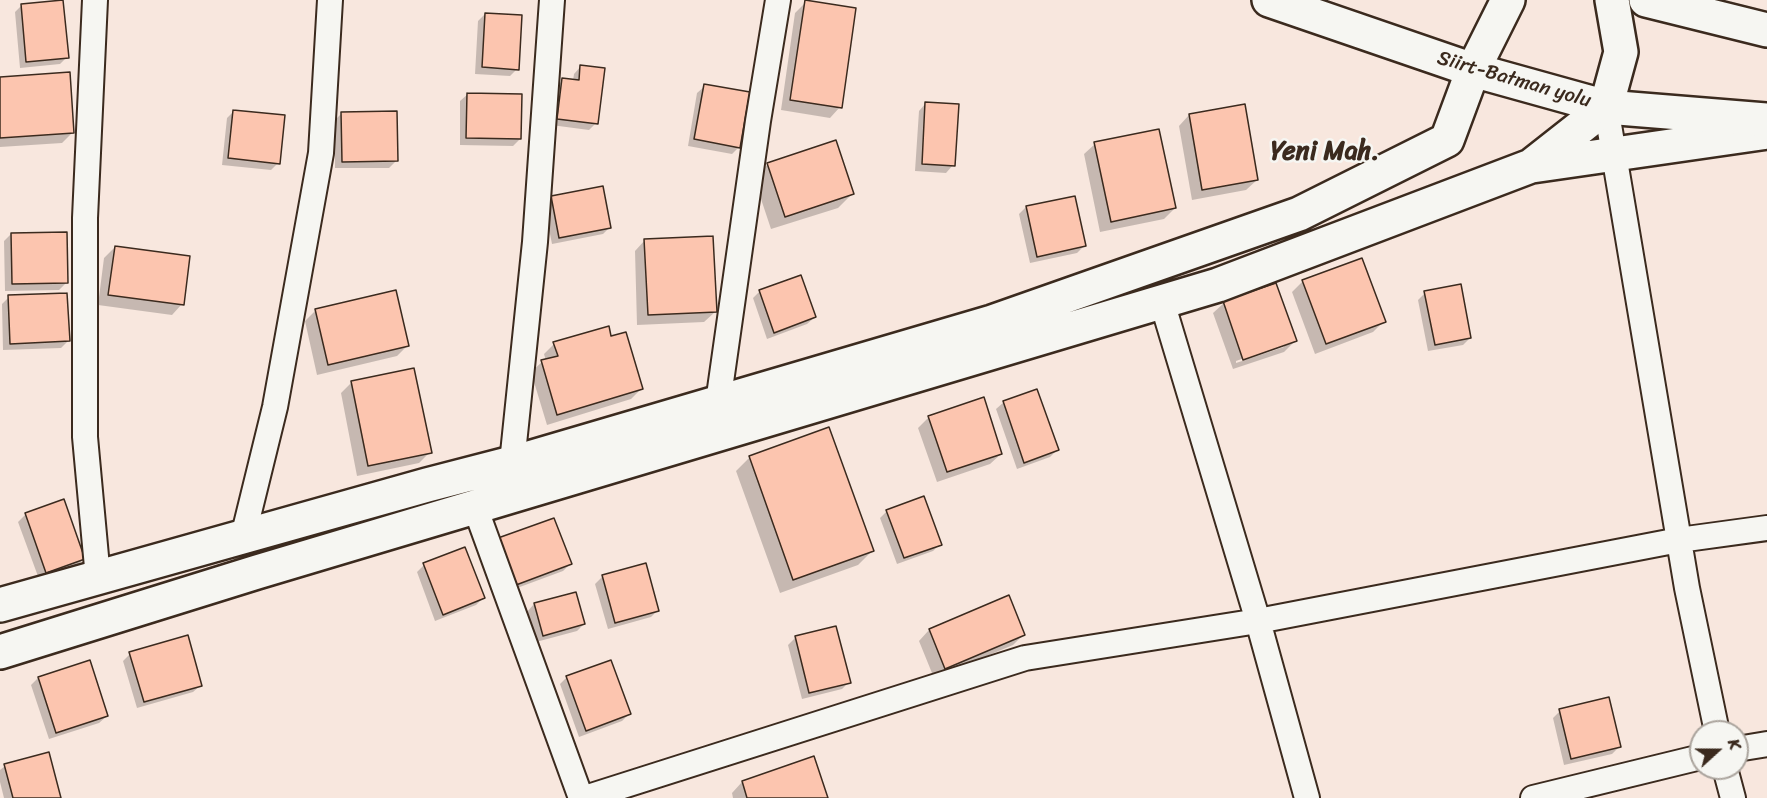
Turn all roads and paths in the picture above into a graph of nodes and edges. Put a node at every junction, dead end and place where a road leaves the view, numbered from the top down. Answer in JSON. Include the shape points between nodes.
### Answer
{"nodes":[{"id":1,"x":95,"y":0,"type":"edge"},
{"id":2,"x":330,"y":0,"type":"edge"},
{"id":3,"x":552,"y":0,"type":"edge"},
{"id":4,"x":778,"y":0,"type":"edge"},
{"id":5,"x":1269,"y":0,"type":"edge"},
{"id":6,"x":1508,"y":0,"type":"edge"},
{"id":7,"x":1612,"y":0,"type":"edge"},
{"id":8,"x":1646,"y":0,"type":"edge"},
{"id":9,"x":1767,"y":30,"type":"edge"},
{"id":10,"x":1473,"y":70,"type":"junction"},
{"id":11,"x":1606,"y":107,"type":"junction"},
{"id":12,"x":1767,"y":120,"type":"edge"},
{"id":13,"x":1767,"y":132,"type":"edge"},
{"id":14,"x":1613,"y":154,"type":"junction"},
{"id":15,"x":1531,"y":166,"type":"junction"},
{"id":16,"x":1161,"y":302,"type":"junction"},
{"id":17,"x":718,"y":403,"type":"junction"},
{"id":18,"x":512,"y":463,"type":"junction"},
{"id":19,"x":475,"y":507,"type":"junction"},
{"id":20,"x":1767,"y":528,"type":"edge"},
{"id":21,"x":243,"y":537,"type":"junction"},
{"id":22,"x":1679,"y":540,"type":"junction"},
{"id":23,"x":98,"y":578,"type":"junction"},
{"id":24,"x":0,"y":605,"type":"edge"},
{"id":25,"x":1258,"y":621,"type":"junction"},
{"id":26,"x":0,"y":652,"type":"edge"},
{"id":27,"x":1714,"y":720,"type":"edge"},
{"id":28,"x":1767,"y":744,"type":"edge"},
{"id":29,"x":1749,"y":747,"type":"edge"},
{"id":30,"x":1689,"y":760,"type":"edge"},
{"id":31,"x":1728,"y":780,"type":"edge"},
{"id":32,"x":583,"y":798,"type":"edge"},
{"id":33,"x":1307,"y":798,"type":"edge"},
{"id":34,"x":1533,"y":798,"type":"edge"},
{"id":35,"x":1733,"y":798,"type":"edge"}],
"edges":[{"from":1,"to":23,"type":"street","via":[[85,218],[85,426]]},
{"from":2,"to":21,"type":"street","via":[[321,153],[275,407]]},
{"from":3,"to":18,"type":"street","via":[[535,242]]},
{"from":4,"to":17,"type":"street"},
{"from":5,"to":10,"type":"main road","name":"Siirt-Batman yolu"},
{"from":6,"to":10,"type":"main road"},
{"from":7,"to":11,"type":"main road","via":[[1621,52]]},
{"from":8,"to":9,"type":"main road"},
{"from":10,"to":11,"type":"main road","name":"Siirt-Batman yolu"},
{"from":10,"to":17,"type":"main road","via":[[1447,140],[1299,214],[992,322]]},
{"from":11,"to":12,"type":"main road","name":"Siirt-Batman yolu"},
{"from":11,"to":14,"type":"street"},
{"from":11,"to":15,"type":"main road"},
{"from":13,"to":14,"type":"main road"},
{"from":14,"to":15,"type":"main road"},
{"from":14,"to":22,"type":"street"},
{"from":15,"to":16,"type":"main road","via":[[1218,285]]},
{"from":16,"to":19,"type":"main road"},
{"from":16,"to":25,"type":"street"},
{"from":17,"to":18,"type":"main road"},
{"from":18,"to":21,"type":"main road"},
{"from":19,"to":26,"type":"main road"},
{"from":19,"to":32,"type":"street"},
{"from":20,"to":22,"type":"street"},
{"from":21,"to":23,"type":"main road"},
{"from":22,"to":25,"type":"street"},
{"from":22,"to":27,"type":"street"},
{"from":23,"to":24,"type":"main road"},
{"from":25,"to":32,"type":"street","via":[[1025,658]]},
{"from":25,"to":33,"type":"street"},
{"from":28,"to":29,"type":"street"},
{"from":30,"to":34,"type":"street"},
{"from":31,"to":35,"type":"street"}]}
